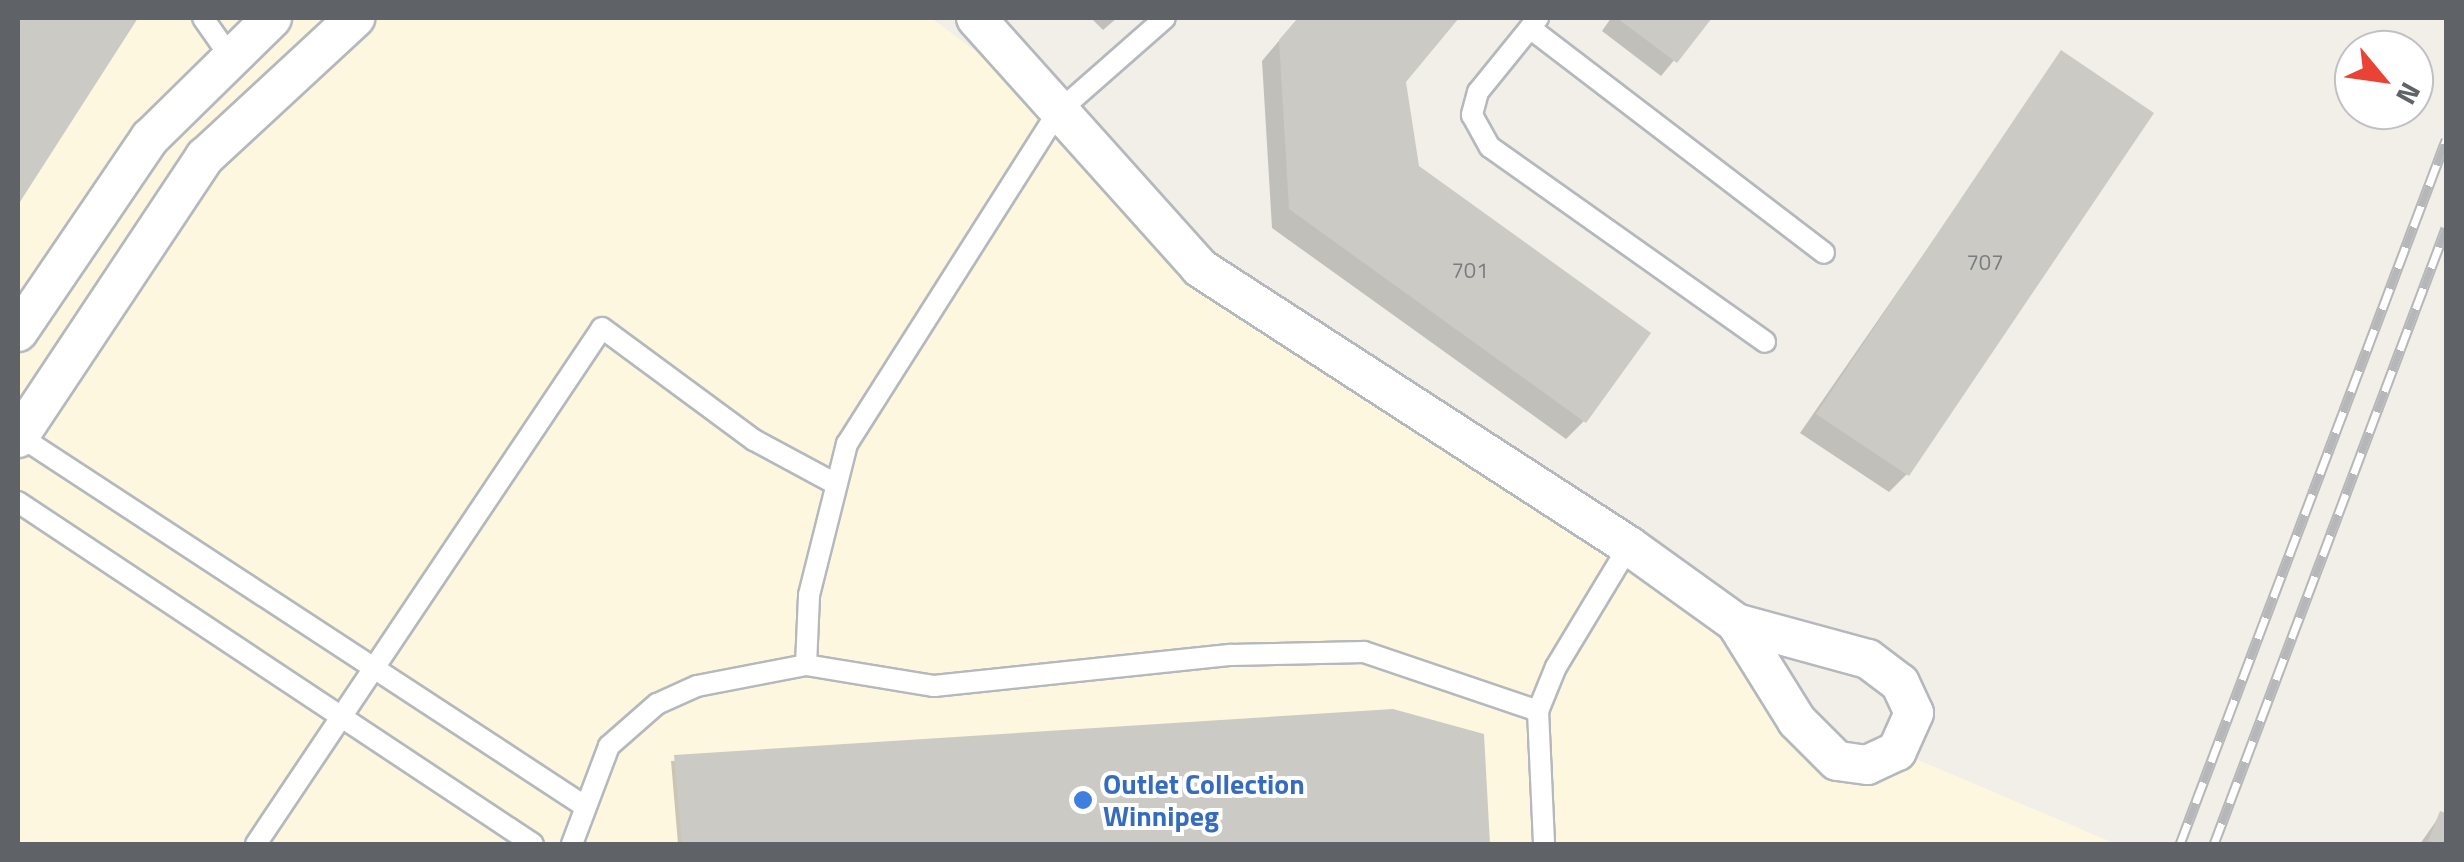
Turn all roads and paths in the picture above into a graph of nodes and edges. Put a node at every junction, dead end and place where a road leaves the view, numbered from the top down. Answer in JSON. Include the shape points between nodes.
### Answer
{"nodes":[{"id":1,"x":203,"y":18,"type":"edge"},
{"id":2,"x":272,"y":18,"type":"edge"},
{"id":3,"x":355,"y":18,"type":"edge"},
{"id":4,"x":976,"y":18,"type":"edge"},
{"id":5,"x":1165,"y":18,"type":"edge"},
{"id":6,"x":1534,"y":23,"type":"edge"},
{"id":7,"x":231,"y":58,"type":"junction"},
{"id":8,"x":1058,"y":112,"type":"junction"},
{"id":9,"x":1824,"y":252,"type":"dead end"},
{"id":10,"x":18,"y":332,"type":"edge"},
{"id":11,"x":1765,"y":342,"type":"dead end"},
{"id":12,"x":18,"y":436,"type":"edge"},
{"id":13,"x":834,"y":483,"type":"junction"},
{"id":14,"x":18,"y":502,"type":"edge"},
{"id":15,"x":1630,"y":546,"type":"junction"},
{"id":16,"x":1736,"y":623,"type":"junction"},
{"id":17,"x":806,"y":664,"type":"junction"},
{"id":18,"x":368,"y":670,"type":"junction"},
{"id":19,"x":1538,"y":711,"type":"junction"},
{"id":20,"x":338,"y":717,"type":"junction"},
{"id":21,"x":583,"y":804,"type":"junction"},
{"id":22,"x":256,"y":844,"type":"edge"},
{"id":23,"x":533,"y":844,"type":"edge"},
{"id":24,"x":572,"y":844,"type":"edge"},
{"id":25,"x":1544,"y":844,"type":"edge"}],
"edges":[{"from":1,"to":7,"type":"lane"},
{"from":2,"to":7,"type":"street"},
{"from":3,"to":12,"type":"street","via":[[205,158]]},
{"from":4,"to":8,"type":"street"},
{"from":5,"to":8,"type":"lane"},
{"from":6,"to":9,"type":"lane"},
{"from":6,"to":11,"type":"lane","via":[[1478,92],[1472,115],[1490,148]]},
{"from":7,"to":10,"type":"street","via":[[150,138]]},
{"from":8,"to":13,"type":"lane","via":[[847,444]]},
{"from":8,"to":15,"type":"street","via":[[1200,268]]},
{"from":12,"to":18,"type":"lane"},
{"from":13,"to":17,"type":"lane","via":[[809,594]]},
{"from":13,"to":18,"type":"lane","via":[[754,440],[602,328]]},
{"from":14,"to":20,"type":"lane"},
{"from":15,"to":16,"type":"street"},
{"from":15,"to":19,"type":"lane","via":[[1556,667]]},
{"from":16,"to":16,"type":"street","via":[[1797,721],[1837,762],[1867,765],[1897,752],[1914,714],[1900,684],[1868,659]]},
{"from":17,"to":19,"type":"lane","via":[[934,686],[1231,655],[1364,652]]},
{"from":17,"to":21,"type":"lane","via":[[697,686],[657,704],[609,746]]},
{"from":18,"to":20,"type":"lane"},
{"from":18,"to":21,"type":"lane"},
{"from":19,"to":25,"type":"lane"},
{"from":20,"to":22,"type":"lane"},
{"from":20,"to":23,"type":"lane"},
{"from":21,"to":24,"type":"lane"}]}
